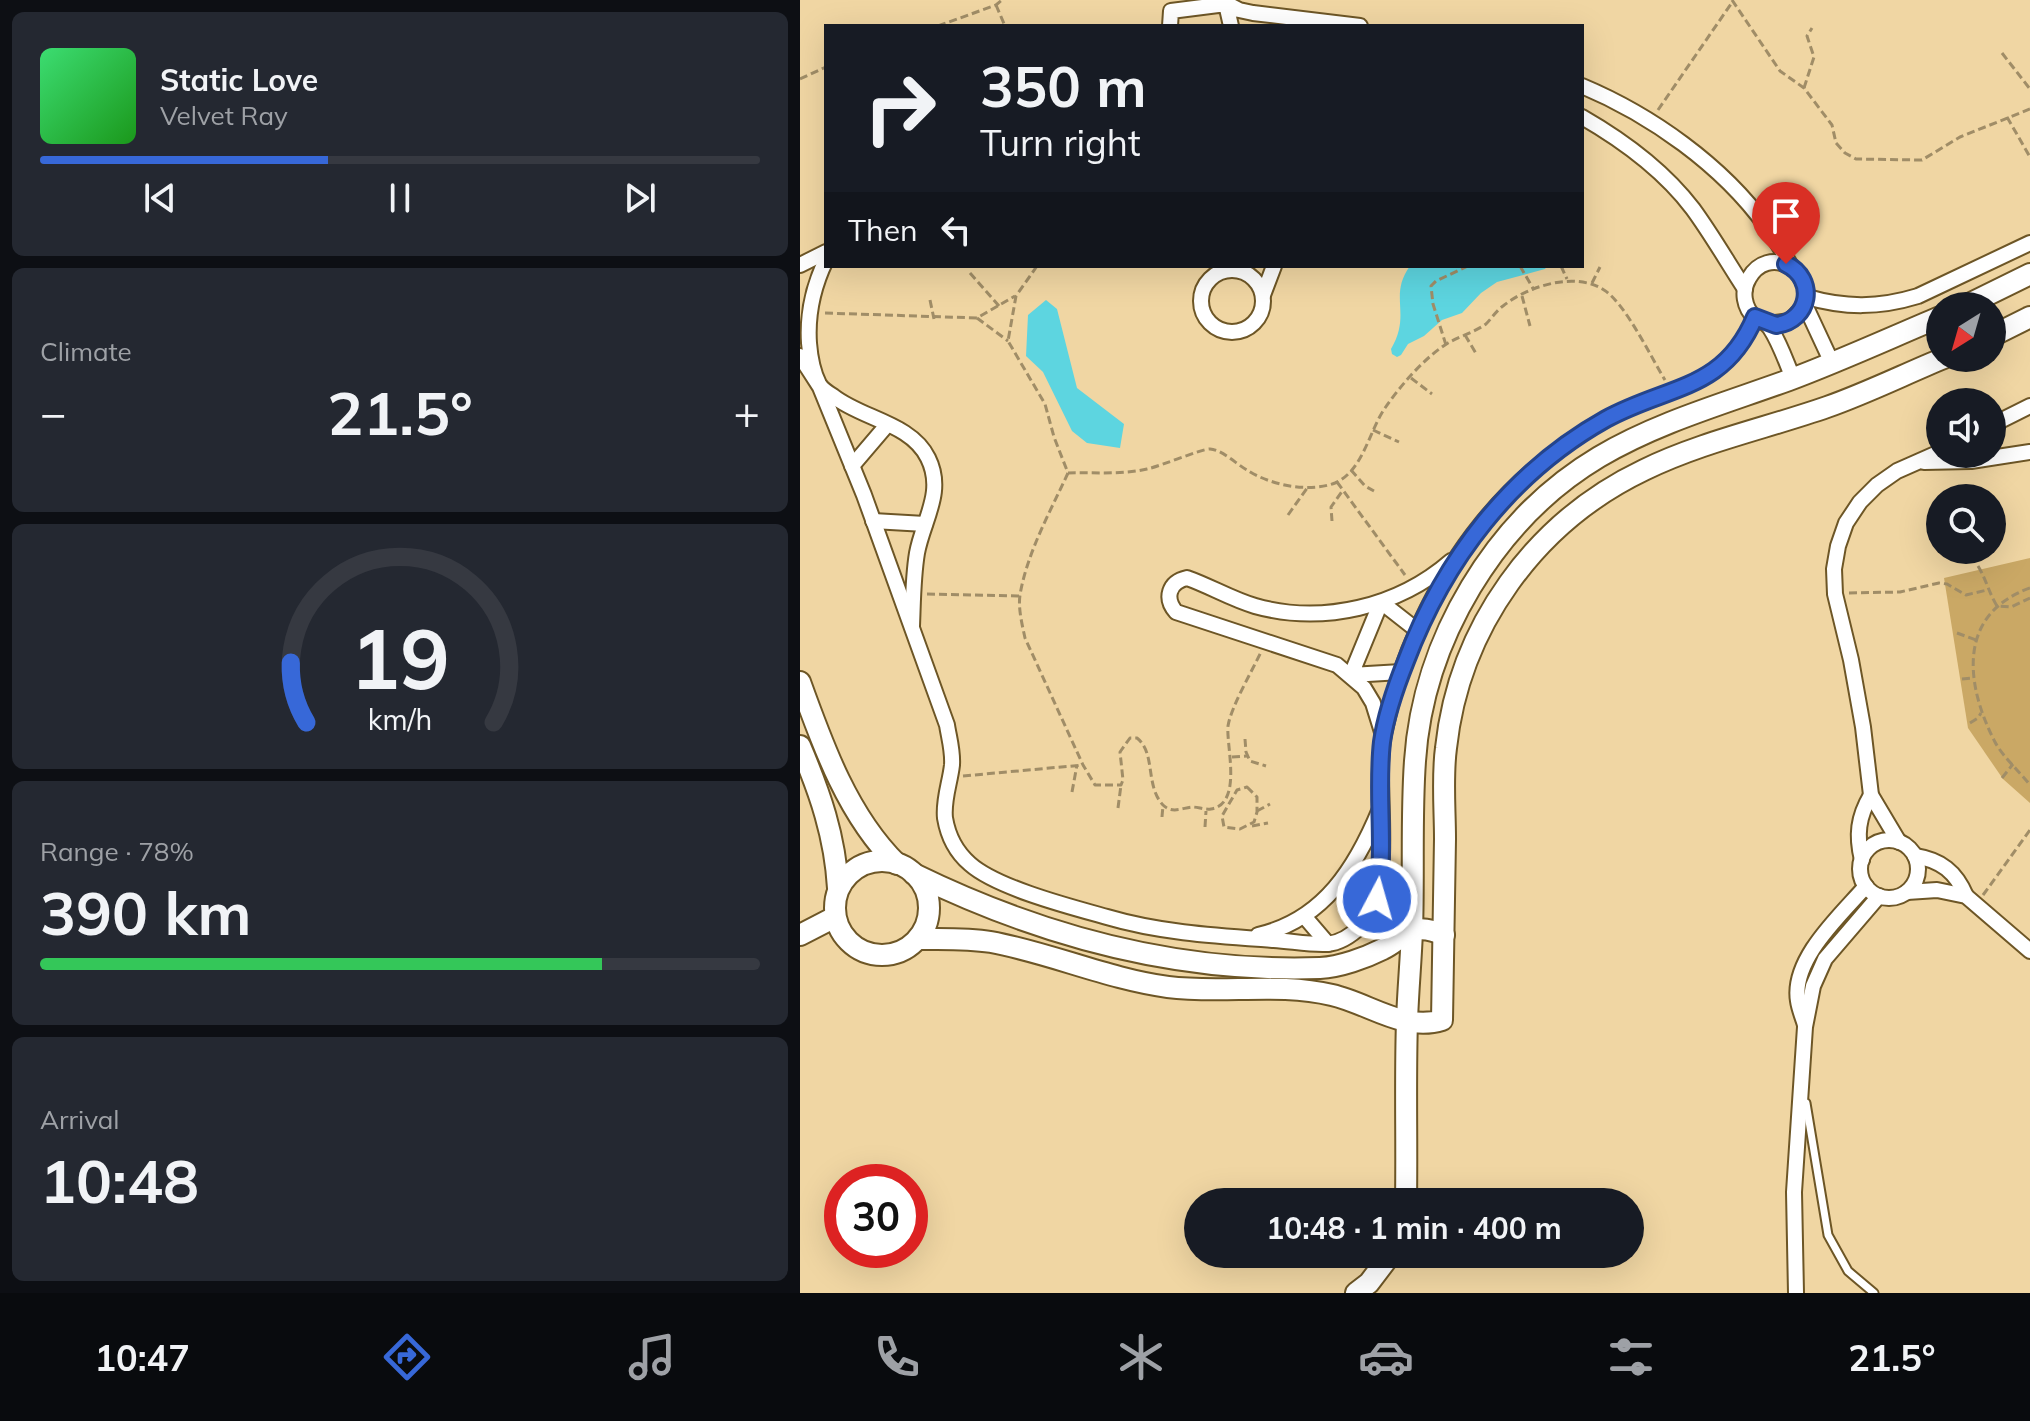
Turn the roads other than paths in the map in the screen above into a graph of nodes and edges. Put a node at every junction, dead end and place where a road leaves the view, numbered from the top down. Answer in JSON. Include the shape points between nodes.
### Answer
{"nodes":[{"id":1,"x":1223,"y":2,"type":"edge"},
{"id":2,"x":1172,"y":12,"type":"edge"},
{"id":3,"x":1230,"y":24,"type":"edge"},
{"id":4,"x":1344,"y":24,"type":"edge"},
{"id":5,"x":1584,"y":87,"type":"edge"},
{"id":6,"x":1584,"y":118,"type":"edge"},
{"id":7,"x":2030,"y":243,"type":"edge"},
{"id":8,"x":824,"y":253,"type":"edge"},
{"id":9,"x":800,"y":265,"type":"edge"},
{"id":10,"x":824,"y":265,"type":"edge"},
{"id":11,"x":1241,"y":268,"type":"edge"},
{"id":12,"x":1273,"y":268,"type":"edge"},
{"id":13,"x":1792,"y":268,"type":"junction"},
{"id":14,"x":2030,"y":274,"type":"edge"},
{"id":15,"x":1745,"y":289,"type":"junction"},
{"id":16,"x":1993,"y":292,"type":"edge"},
{"id":17,"x":1263,"y":295,"type":"junction"},
{"id":18,"x":1806,"y":301,"type":"junction"},
{"id":19,"x":805,"y":309,"type":"edge"},
{"id":20,"x":2030,"y":317,"type":"edge"},
{"id":21,"x":1762,"y":321,"type":"junction"},
{"id":22,"x":1926,"y":323,"type":"edge"},
{"id":23,"x":2006,"y":329,"type":"edge"},
{"id":24,"x":800,"y":356,"type":"edge"},
{"id":25,"x":1832,"y":363,"type":"junction"},
{"id":26,"x":1926,"y":366,"type":"edge"},
{"id":27,"x":1793,"y":378,"type":"junction"},
{"id":28,"x":820,"y":387,"type":"junction"},
{"id":29,"x":2030,"y":406,"type":"edge"},
{"id":30,"x":2006,"y":418,"type":"edge"},
{"id":31,"x":887,"y":425,"type":"junction"},
{"id":32,"x":2030,"y":452,"type":"edge"},
{"id":33,"x":1926,"y":459,"type":"edge"},
{"id":34,"x":1920,"y":462,"type":"junction"},
{"id":35,"x":852,"y":466,"type":"junction"},
{"id":36,"x":873,"y":521,"type":"junction"},
{"id":37,"x":925,"y":524,"type":"junction"},
{"id":38,"x":1463,"y":550,"type":"junction"},
{"id":39,"x":1381,"y":602,"type":"junction"},
{"id":40,"x":1418,"y":631,"type":"junction"},
{"id":41,"x":912,"y":634,"type":"junction"},
{"id":42,"x":1401,"y":672,"type":"junction"},
{"id":43,"x":1351,"y":675,"type":"junction"},
{"id":44,"x":800,"y":682,"type":"edge"},
{"id":45,"x":1383,"y":737,"type":"junction"},
{"id":46,"x":800,"y":746,"type":"edge"},
{"id":47,"x":1871,"y":795,"type":"junction"},
{"id":48,"x":852,"y":804,"type":"junction"},
{"id":49,"x":1380,"y":809,"type":"junction"},
{"id":50,"x":827,"y":815,"type":"junction"},
{"id":51,"x":1899,"y":842,"type":"junction"},
{"id":52,"x":1915,"y":856,"type":"junction"},
{"id":53,"x":1862,"y":860,"type":"junction"},
{"id":54,"x":906,"y":869,"type":"junction"},
{"id":55,"x":1351,"y":870,"type":"junction"},
{"id":56,"x":1379,"y":885,"type":"junction"},
{"id":57,"x":1866,"y":886,"type":"junction"},
{"id":58,"x":838,"y":888,"type":"junction"},
{"id":59,"x":1907,"y":892,"type":"junction"},
{"id":60,"x":1879,"y":896,"type":"junction"},
{"id":61,"x":1971,"y":900,"type":"junction"},
{"id":62,"x":1304,"y":916,"type":"junction"},
{"id":63,"x":835,"y":917,"type":"junction"},
{"id":64,"x":1412,"y":930,"type":"junction"},
{"id":65,"x":800,"y":935,"type":"edge"},
{"id":66,"x":1444,"y":935,"type":"junction"},
{"id":67,"x":1247,"y":938,"type":"junction"},
{"id":68,"x":919,"y":939,"type":"junction"},
{"id":69,"x":1328,"y":944,"type":"junction"},
{"id":70,"x":2030,"y":951,"type":"edge"},
{"id":71,"x":1803,"y":964,"type":"junction"},
{"id":72,"x":1818,"y":971,"type":"junction"},
{"id":73,"x":1407,"y":1022,"type":"junction"},
{"id":74,"x":1805,"y":1027,"type":"junction"},
{"id":75,"x":1802,"y":1080,"type":"junction"},
{"id":76,"x":1406,"y":1188,"type":"edge"},
{"id":77,"x":1380,"y":1268,"type":"edge"},
{"id":78,"x":1356,"y":1293,"type":"edge"},
{"id":79,"x":1796,"y":1293,"type":"edge"},
{"id":80,"x":1874,"y":1293,"type":"edge"}],
"edges":[{"from":1,"to":2,"type":"street"},
{"from":1,"to":3,"type":"street"},
{"from":1,"to":4,"type":"street","via":[[1253,13]]},
{"from":5,"to":13,"type":"street","via":[[1650,122],[1727,183],[1766,226]]},
{"from":6,"to":15,"type":"street","via":[[1645,161],[1692,207]]},
{"from":7,"to":18,"type":"street","via":[[1900,302],[1853,306]]},
{"from":8,"to":9,"type":"street"},
{"from":10,"to":19,"type":"street"},
{"from":11,"to":17,"type":"street"},
{"from":11,"to":17,"type":"street","via":[[1219,273],[1204,286],[1201,305],[1209,323],[1227,332],[1246,329],[1260,315]]},
{"from":12,"to":17,"type":"street"},
{"from":13,"to":15,"type":"street","via":[[1763,265],[1750,275]]},
{"from":13,"to":18,"type":"street","via":[[1805,283]]},
{"from":14,"to":16,"type":"main road"},
{"from":15,"to":21,"type":"street","via":[[1746,304]]},
{"from":18,"to":21,"type":"street","via":[[1790,321]]},
{"from":18,"to":25,"type":"street"},
{"from":19,"to":28,"type":"street"},
{"from":20,"to":23,"type":"main road"},
{"from":21,"to":27,"type":"street"},
{"from":21,"to":38,"type":"street","via":[[1727,362],[1698,382],[1634,404],[1552,455],[1503,499]]},
{"from":22,"to":25,"type":"main road"},
{"from":24,"to":28,"type":"street"},
{"from":25,"to":27,"type":"main road"},
{"from":26,"to":66,"type":"main road","via":[[1830,406],[1645,469],[1569,517],[1536,548],[1484,621],[1453,705],[1445,750]]},
{"from":27,"to":64,"type":"main road","via":[[1643,434],[1597,458],[1555,489],[1485,566],[1442,646],[1422,708],[1415,760]]},
{"from":28,"to":31,"type":"street"},
{"from":28,"to":35,"type":"street"},
{"from":29,"to":30,"type":"street"},
{"from":31,"to":35,"type":"street"},
{"from":31,"to":37,"type":"street","via":[[917,442],[931,465],[935,490]]},
{"from":32,"to":34,"type":"street"},
{"from":33,"to":34,"type":"street"},
{"from":34,"to":47,"type":"street","via":[[1877,485],[1853,512],[1834,569]]},
{"from":35,"to":36,"type":"street"},
{"from":36,"to":37,"type":"street"},
{"from":36,"to":41,"type":"street"},
{"from":37,"to":41,"type":"street","via":[[917,551]]},
{"from":38,"to":39,"type":"street","via":[[1414,587]]},
{"from":38,"to":40,"type":"street"},
{"from":39,"to":40,"type":"street"},
{"from":39,"to":43,"type":"street"},
{"from":39,"to":43,"type":"street","via":[[1340,611],[1284,612],[1243,602],[1187,578],[1172,586],[1168,597],[1176,612],[1320,658]]},
{"from":40,"to":42,"type":"street"},
{"from":41,"to":67,"type":"street","via":[[947,725],[952,764],[945,815],[948,834],[964,858],[988,875],[1114,919]]},
{"from":42,"to":43,"type":"street"},
{"from":42,"to":45,"type":"street"},
{"from":43,"to":45,"type":"street","via":[[1373,703]]},
{"from":44,"to":48,"type":"main road"},
{"from":45,"to":49,"type":"street"},
{"from":46,"to":50,"type":"main road"},
{"from":47,"to":51,"type":"street"},
{"from":47,"to":53,"type":"street","via":[[1858,826]]},
{"from":48,"to":50,"type":"main road"},
{"from":48,"to":54,"type":"main road","via":[[879,846]]},
{"from":49,"to":55,"type":"street"},
{"from":49,"to":56,"type":"street"},
{"from":50,"to":58,"type":"main road"},
{"from":51,"to":52,"type":"street"},
{"from":51,"to":53,"type":"street","via":[[1876,843]]},
{"from":52,"to":59,"type":"street","via":[[1918,871]]},
{"from":52,"to":61,"type":"street","via":[[1952,872]]},
{"from":53,"to":57,"type":"street"},
{"from":54,"to":58,"type":"main road","via":[[878,861],[859,867]]},
{"from":54,"to":64,"type":"main road","via":[[1009,916],[1114,948],[1229,966],[1330,967],[1385,948]]},
{"from":54,"to":68,"type":"main road","via":[[928,898],[926,927]]},
{"from":55,"to":56,"type":"street"},
{"from":55,"to":62,"type":"street"},
{"from":56,"to":69,"type":"street","via":[[1364,923]]},
{"from":57,"to":60,"type":"street"},
{"from":57,"to":71,"type":"street"},
{"from":58,"to":63,"type":"main road"},
{"from":59,"to":60,"type":"street"},
{"from":59,"to":61,"type":"street","via":[[1937,890]]},
{"from":60,"to":72,"type":"street"},
{"from":61,"to":70,"type":"street"},
{"from":62,"to":67,"type":"street"},
{"from":62,"to":69,"type":"street"},
{"from":63,"to":65,"type":"main road"},
{"from":63,"to":68,"type":"main road","via":[[842,935],[865,953],[889,956]]},
{"from":64,"to":66,"type":"main road"},
{"from":64,"to":73,"type":"main road"},
{"from":66,"to":73,"type":"main road","via":[[1442,1020]]},
{"from":67,"to":69,"type":"street"},
{"from":68,"to":73,"type":"main road","via":[[992,942],[1169,987],[1331,995]]},
{"from":71,"to":72,"type":"street"},
{"from":71,"to":74,"type":"street","via":[[1797,1000]]},
{"from":72,"to":74,"type":"street"},
{"from":73,"to":76,"type":"main road"},
{"from":74,"to":75,"type":"street"},
{"from":75,"to":79,"type":"street","via":[[1794,1192]]},
{"from":75,"to":80,"type":"lane","via":[[1828,1235],[1848,1271]]},
{"from":77,"to":78,"type":"main road"}]}
